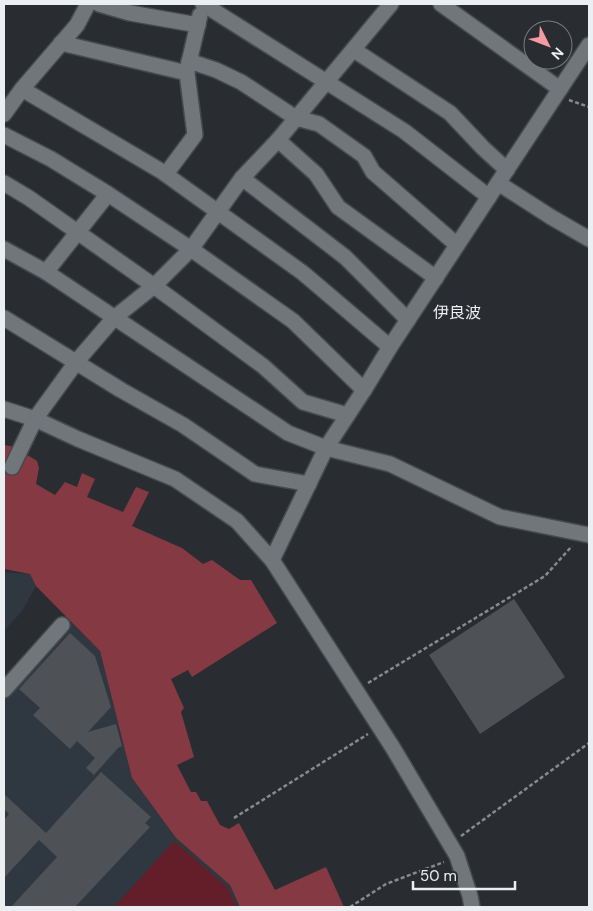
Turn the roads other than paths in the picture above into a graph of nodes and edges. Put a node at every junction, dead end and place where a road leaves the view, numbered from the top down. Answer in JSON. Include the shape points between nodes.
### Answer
{"nodes":[{"id":1,"x":88,"y":4,"type":"edge"},
{"id":2,"x":99,"y":4,"type":"edge"},
{"id":3,"x":203,"y":4,"type":"edge"},
{"id":4,"x":391,"y":4,"type":"edge"},
{"id":5,"x":441,"y":4,"type":"edge"},
{"id":6,"x":198,"y":25,"type":"junction"},
{"id":7,"x":61,"y":43,"type":"junction"},
{"id":8,"x":589,"y":45,"type":"edge"},
{"id":9,"x":354,"y":50,"type":"junction"},
{"id":10,"x":188,"y":67,"type":"junction"},
{"id":11,"x":326,"y":82,"type":"junction"},
{"id":12,"x":22,"y":89,"type":"junction"},
{"id":13,"x":558,"y":92,"type":"junction"},
{"id":14,"x":4,"y":114,"type":"edge"},
{"id":15,"x":296,"y":118,"type":"junction"},
{"id":16,"x":4,"y":135,"type":"edge"},
{"id":17,"x":278,"y":140,"type":"junction"},
{"id":18,"x":507,"y":170,"type":"junction"},
{"id":19,"x":166,"y":174,"type":"junction"},
{"id":20,"x":242,"y":178,"type":"junction"},
{"id":21,"x":4,"y":183,"type":"edge"},
{"id":22,"x":498,"y":183,"type":"junction"},
{"id":23,"x":108,"y":194,"type":"junction"},
{"id":24,"x":489,"y":197,"type":"junction"},
{"id":25,"x":218,"y":212,"type":"junction"},
{"id":26,"x":78,"y":233,"type":"junction"},
{"id":27,"x":589,"y":239,"type":"edge"},
{"id":28,"x":457,"y":245,"type":"junction"},
{"id":29,"x":4,"y":249,"type":"edge"},
{"id":30,"x":191,"y":249,"type":"junction"},
{"id":31,"x":46,"y":272,"type":"junction"},
{"id":32,"x":436,"y":278,"type":"junction"},
{"id":33,"x":154,"y":286,"type":"junction"},
{"id":34,"x":4,"y":318,"type":"edge"},
{"id":35,"x":114,"y":318,"type":"junction"},
{"id":36,"x":408,"y":320,"type":"junction"},
{"id":37,"x":390,"y":348,"type":"junction"},
{"id":38,"x":76,"y":361,"type":"junction"},
{"id":39,"x":364,"y":390,"type":"junction"},
{"id":40,"x":4,"y":409,"type":"edge"},
{"id":41,"x":347,"y":415,"type":"junction"},
{"id":42,"x":35,"y":419,"type":"junction"},
{"id":43,"x":326,"y":448,"type":"junction"},
{"id":44,"x":12,"y":467,"type":"dead end"},
{"id":45,"x":309,"y":484,"type":"junction"},
{"id":46,"x":589,"y":520,"type":"edge"},
{"id":47,"x":586,"y":535,"type":"edge"},
{"id":48,"x":272,"y":560,"type":"junction"},
{"id":49,"x":62,"y":625,"type":"dead end"},
{"id":50,"x":4,"y":690,"type":"edge"},
{"id":51,"x":472,"y":907,"type":"edge"}],
"edges":[{"from":1,"to":7,"type":"street","via":[[77,25]]},
{"from":2,"to":6,"type":"street"},
{"from":3,"to":6,"type":"street"},
{"from":3,"to":11,"type":"street"},
{"from":4,"to":9,"type":"street"},
{"from":5,"to":13,"type":"street"},
{"from":6,"to":10,"type":"street"},
{"from":7,"to":10,"type":"street"},
{"from":7,"to":12,"type":"street"},
{"from":8,"to":13,"type":"street"},
{"from":9,"to":11,"type":"street"},
{"from":9,"to":18,"type":"street","via":[[450,113]]},
{"from":10,"to":15,"type":"street","via":[[216,70],[241,82]]},
{"from":10,"to":19,"type":"street","via":[[195,135]]},
{"from":11,"to":15,"type":"street"},
{"from":11,"to":24,"type":"street","via":[[404,131]]},
{"from":12,"to":14,"type":"street"},
{"from":12,"to":19,"type":"street"},
{"from":13,"to":18,"type":"street"},
{"from":15,"to":17,"type":"street"},
{"from":15,"to":28,"type":"street","via":[[319,124],[364,156],[373,172]]},
{"from":16,"to":23,"type":"street"},
{"from":17,"to":20,"type":"street"},
{"from":17,"to":32,"type":"street","via":[[316,174],[338,206]]},
{"from":18,"to":22,"type":"street"},
{"from":19,"to":25,"type":"street"},
{"from":20,"to":25,"type":"street"},
{"from":20,"to":36,"type":"street","via":[[345,257]]},
{"from":21,"to":26,"type":"street"},
{"from":22,"to":24,"type":"street"},
{"from":22,"to":27,"type":"street"},
{"from":23,"to":26,"type":"street"},
{"from":23,"to":30,"type":"street"},
{"from":24,"to":28,"type":"street"},
{"from":25,"to":30,"type":"street"},
{"from":25,"to":37,"type":"street","via":[[303,273]]},
{"from":26,"to":31,"type":"street"},
{"from":26,"to":33,"type":"street"},
{"from":28,"to":32,"type":"street"},
{"from":29,"to":31,"type":"street"},
{"from":30,"to":33,"type":"street"},
{"from":30,"to":39,"type":"street","via":[[293,321]]},
{"from":31,"to":35,"type":"street"},
{"from":32,"to":36,"type":"street"},
{"from":33,"to":35,"type":"street"},
{"from":33,"to":41,"type":"street","via":[[263,366],[303,402]]},
{"from":34,"to":38,"type":"street"},
{"from":35,"to":38,"type":"street"},
{"from":35,"to":43,"type":"street","via":[[288,433]]},
{"from":36,"to":37,"type":"street"},
{"from":37,"to":39,"type":"street"},
{"from":38,"to":42,"type":"street"},
{"from":38,"to":45,"type":"street","via":[[183,425],[255,474]]},
{"from":39,"to":41,"type":"street"},
{"from":40,"to":42,"type":"street"},
{"from":41,"to":43,"type":"street"},
{"from":42,"to":44,"type":"street"},
{"from":42,"to":48,"type":"street","via":[[175,479],[237,521]]},
{"from":43,"to":45,"type":"street"},
{"from":43,"to":47,"type":"street","via":[[390,464],[500,517]]},
{"from":45,"to":48,"type":"street"},
{"from":46,"to":47,"type":"street"},
{"from":48,"to":51,"type":"street","via":[[380,727],[453,850]]},
{"from":49,"to":50,"type":"street"}]}
